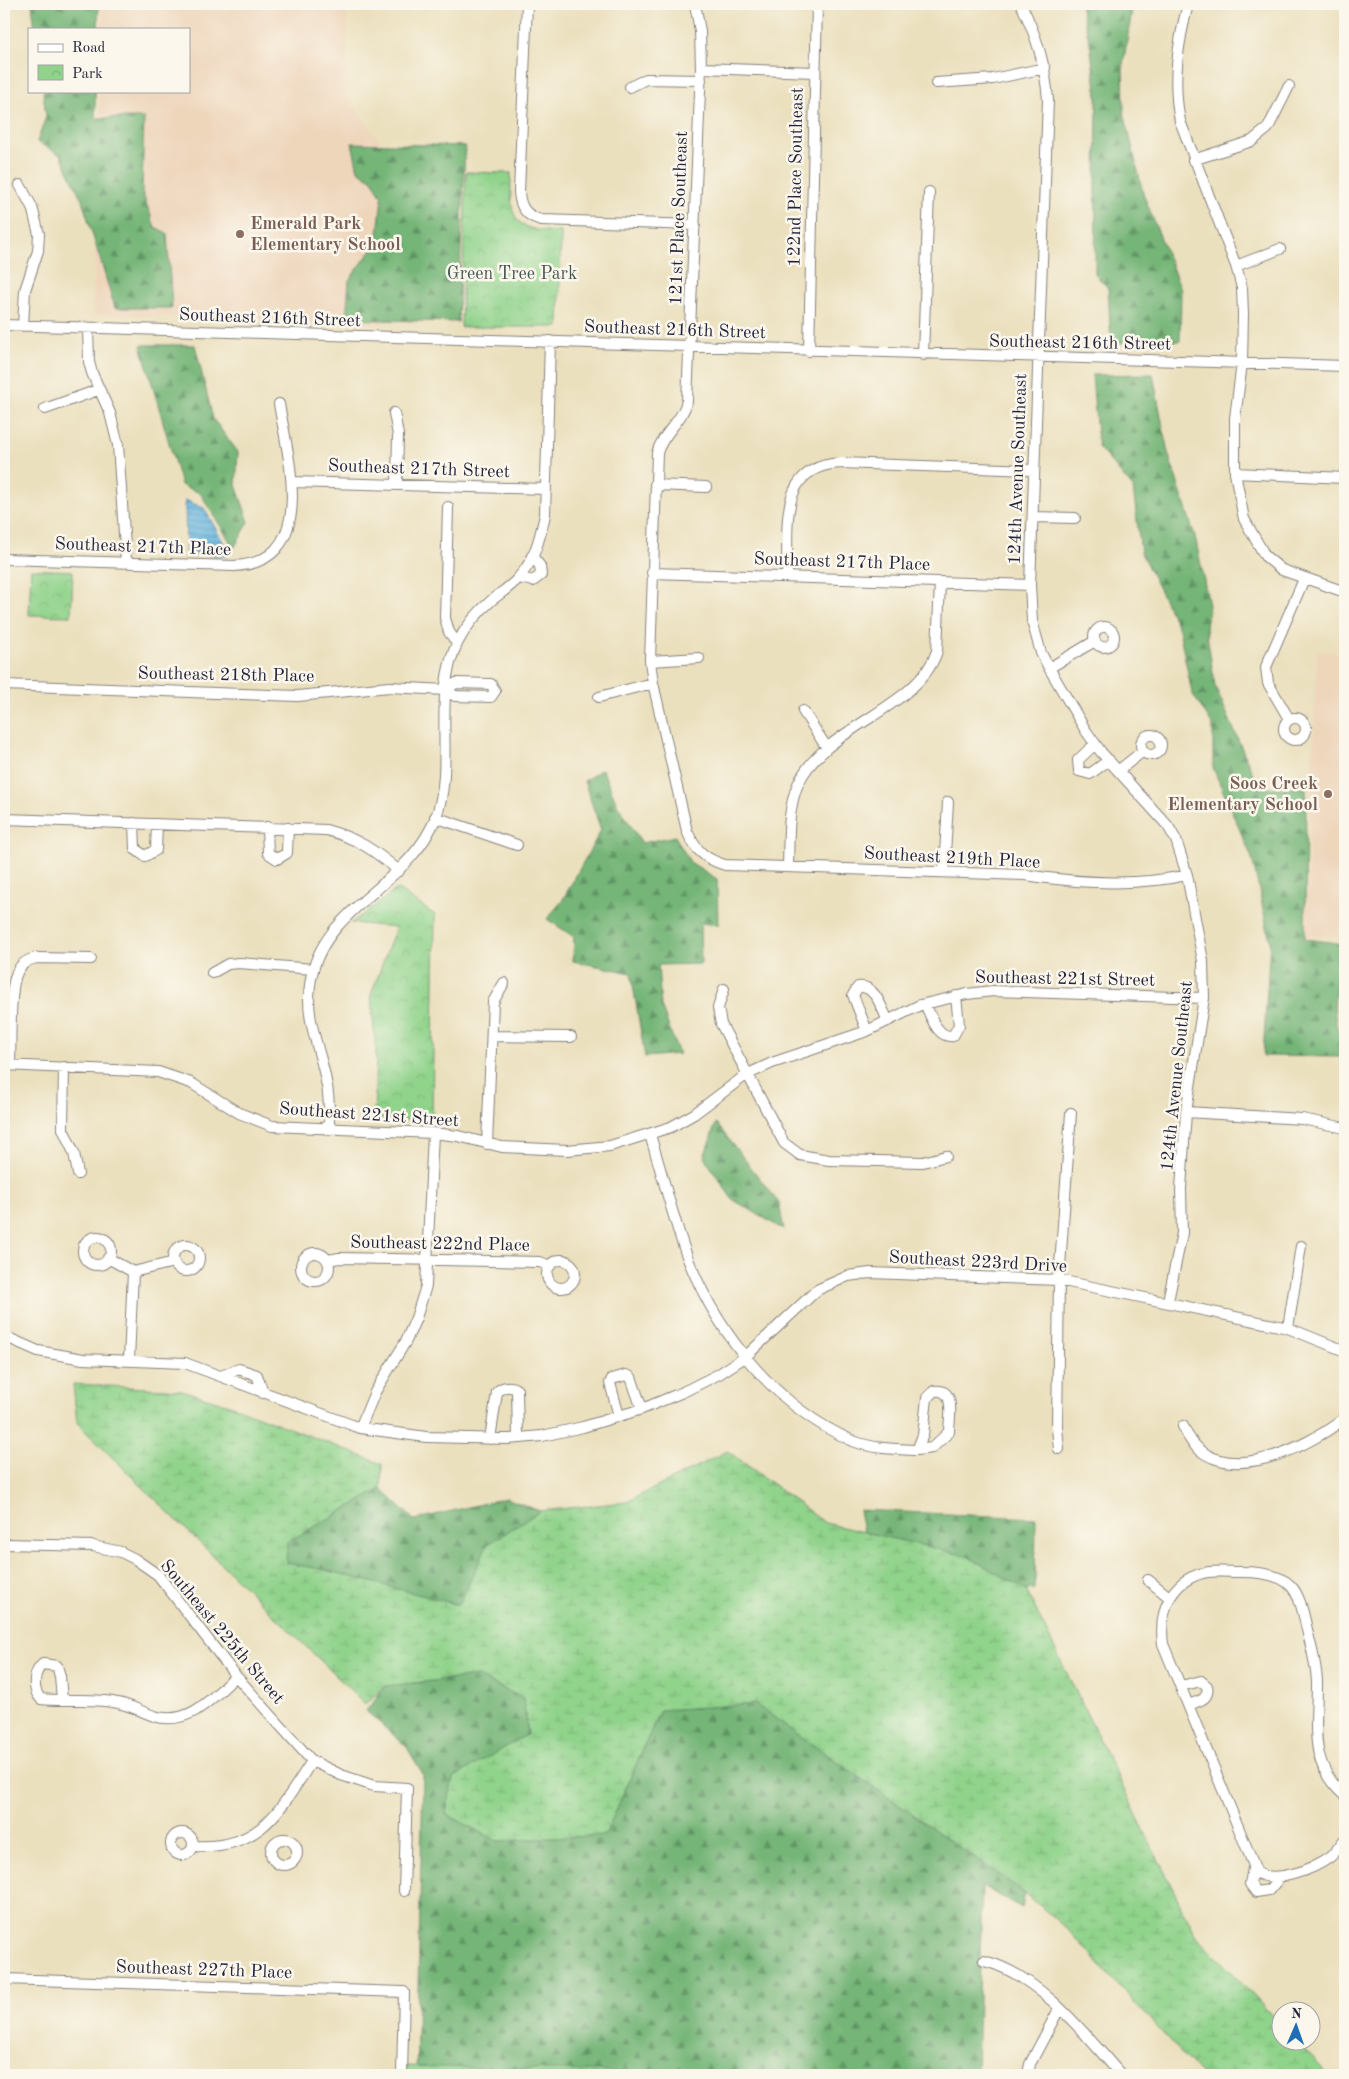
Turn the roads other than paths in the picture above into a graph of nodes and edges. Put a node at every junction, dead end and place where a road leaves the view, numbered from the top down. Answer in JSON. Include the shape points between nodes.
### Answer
{"nodes":[{"id":1,"x":527,"y":4,"type":"edge"},
{"id":2,"x":695,"y":4,"type":"edge"},
{"id":3,"x":817,"y":4,"type":"edge"},
{"id":4,"x":1020,"y":4,"type":"edge"},
{"id":5,"x":1188,"y":4,"type":"edge"},
{"id":6,"x":701,"y":68,"type":"junction"},
{"id":7,"x":1045,"y":68,"type":"junction"},
{"id":8,"x":815,"y":72,"type":"junction"},
{"id":9,"x":701,"y":80,"type":"junction"},
{"id":10,"x":936,"y":83,"type":"dead end"},
{"id":11,"x":1289,"y":86,"type":"dead end"},
{"id":12,"x":630,"y":87,"type":"dead end"},
{"id":13,"x":1193,"y":160,"type":"junction"},
{"id":14,"x":20,"y":185,"type":"dead end"},
{"id":15,"x":929,"y":192,"type":"dead end"},
{"id":16,"x":695,"y":225,"type":"junction"},
{"id":17,"x":1280,"y":249,"type":"dead end"},
{"id":18,"x":1236,"y":266,"type":"junction"},
{"id":19,"x":4,"y":325,"type":"edge"},
{"id":20,"x":23,"y":326,"type":"junction"},
{"id":21,"x":88,"y":328,"type":"junction"},
{"id":22,"x":550,"y":341,"type":"junction"},
{"id":23,"x":690,"y":346,"type":"junction"},
{"id":24,"x":809,"y":351,"type":"junction"},
{"id":25,"x":923,"y":355,"type":"junction"},
{"id":26,"x":1038,"y":358,"type":"junction"},
{"id":27,"x":1242,"y":363,"type":"junction"},
{"id":28,"x":1345,"y":366,"type":"edge"},
{"id":29,"x":98,"y":390,"type":"junction"},
{"id":30,"x":279,"y":404,"type":"dead end"},
{"id":31,"x":45,"y":409,"type":"dead end"},
{"id":32,"x":394,"y":413,"type":"dead end"},
{"id":33,"x":1034,"y":470,"type":"junction"},
{"id":34,"x":1235,"y":473,"type":"junction"},
{"id":35,"x":1345,"y":478,"type":"edge"},
{"id":36,"x":292,"y":482,"type":"junction"},
{"id":37,"x":397,"y":484,"type":"junction"},
{"id":38,"x":655,"y":485,"type":"junction"},
{"id":39,"x":706,"y":487,"type":"dead end"},
{"id":40,"x":546,"y":490,"type":"junction"},
{"id":41,"x":448,"y":506,"type":"dead end"},
{"id":42,"x":1033,"y":517,"type":"junction"},
{"id":43,"x":1075,"y":518,"type":"dead end"},
{"id":44,"x":532,"y":556,"type":"junction"},
{"id":45,"x":4,"y":559,"type":"edge"},
{"id":46,"x":126,"y":562,"type":"junction"},
{"id":47,"x":652,"y":573,"type":"junction"},
{"id":48,"x":787,"y":576,"type":"junction"},
{"id":49,"x":519,"y":578,"type":"junction"},
{"id":50,"x":1304,"y":579,"type":"junction"},
{"id":51,"x":940,"y":582,"type":"junction"},
{"id":52,"x":1030,"y":585,"type":"junction"},
{"id":53,"x":1345,"y":592,"type":"edge"},
{"id":54,"x":1095,"y":641,"type":"dead end"},
{"id":55,"x":457,"y":643,"type":"junction"},
{"id":56,"x":699,"y":658,"type":"dead end"},
{"id":57,"x":650,"y":661,"type":"junction"},
{"id":58,"x":1048,"y":668,"type":"junction"},
{"id":59,"x":653,"y":683,"type":"junction"},
{"id":60,"x":4,"y":685,"type":"edge"},
{"id":61,"x":446,"y":690,"type":"junction"},
{"id":62,"x":599,"y":697,"type":"dead end"},
{"id":63,"x":803,"y":712,"type":"dead end"},
{"id":64,"x":1289,"y":719,"type":"dead end"},
{"id":65,"x":1095,"y":744,"type":"junction"},
{"id":66,"x":827,"y":748,"type":"junction"},
{"id":67,"x":1143,"y":752,"type":"dead end"},
{"id":68,"x":1109,"y":760,"type":"junction"},
{"id":69,"x":1118,"y":771,"type":"junction"},
{"id":70,"x":948,"y":802,"type":"dead end"},
{"id":71,"x":436,"y":817,"type":"junction"},
{"id":72,"x":4,"y":819,"type":"edge"},
{"id":73,"x":134,"y":823,"type":"junction"},
{"id":74,"x":157,"y":824,"type":"junction"},
{"id":75,"x":267,"y":827,"type":"junction"},
{"id":76,"x":288,"y":828,"type":"junction"},
{"id":77,"x":517,"y":844,"type":"dead end"},
{"id":78,"x":715,"y":862,"type":"joint"},
{"id":79,"x":788,"y":867,"type":"junction"},
{"id":80,"x":399,"y":870,"type":"junction"},
{"id":81,"x":944,"y":872,"type":"junction"},
{"id":82,"x":1188,"y":875,"type":"junction"},
{"id":83,"x":91,"y":958,"type":"dead end"},
{"id":84,"x":313,"y":969,"type":"junction"},
{"id":85,"x":212,"y":973,"type":"dead end"},
{"id":86,"x":504,"y":983,"type":"dead end"},
{"id":87,"x":724,"y":989,"type":"dead end"},
{"id":88,"x":956,"y":996,"type":"junction"},
{"id":89,"x":1204,"y":998,"type":"junction"},
{"id":90,"x":925,"y":1004,"type":"junction"},
{"id":91,"x":888,"y":1021,"type":"junction"},
{"id":92,"x":867,"y":1031,"type":"junction"},
{"id":93,"x":492,"y":1036,"type":"junction"},
{"id":94,"x":571,"y":1037,"type":"dead end"},
{"id":95,"x":7,"y":1065,"type":"edge"},
{"id":96,"x":64,"y":1067,"type":"junction"},
{"id":97,"x":746,"y":1075,"type":"junction"},
{"id":98,"x":1186,"y":1112,"type":"junction"},
{"id":99,"x":1071,"y":1113,"type":"dead end"},
{"id":100,"x":1345,"y":1128,"type":"edge"},
{"id":101,"x":329,"y":1130,"type":"junction"},
{"id":102,"x":433,"y":1133,"type":"junction"},
{"id":103,"x":650,"y":1135,"type":"junction"},
{"id":104,"x":487,"y":1144,"type":"junction"},
{"id":105,"x":946,"y":1156,"type":"dead end"},
{"id":106,"x":78,"y":1174,"type":"dead end"},
{"id":107,"x":1301,"y":1246,"type":"dead end"},
{"id":108,"x":108,"y":1258,"type":"dead end"},
{"id":109,"x":328,"y":1260,"type":"dead end"},
{"id":110,"x":428,"y":1260,"type":"junction"},
{"id":111,"x":174,"y":1262,"type":"dead end"},
{"id":112,"x":550,"y":1266,"type":"dead end"},
{"id":113,"x":133,"y":1272,"type":"junction"},
{"id":114,"x":1059,"y":1280,"type":"junction"},
{"id":115,"x":1168,"y":1301,"type":"junction"},
{"id":116,"x":1288,"y":1328,"type":"junction"},
{"id":117,"x":4,"y":1336,"type":"edge"},
{"id":118,"x":1345,"y":1351,"type":"edge"},
{"id":119,"x":745,"y":1357,"type":"junction"},
{"id":120,"x":129,"y":1360,"type":"junction"},
{"id":121,"x":221,"y":1376,"type":"junction"},
{"id":122,"x":263,"y":1393,"type":"junction"},
{"id":123,"x":642,"y":1409,"type":"junction"},
{"id":124,"x":619,"y":1416,"type":"junction"},
{"id":125,"x":1345,"y":1418,"type":"edge"},
{"id":126,"x":1183,"y":1426,"type":"dead end"},
{"id":127,"x":360,"y":1428,"type":"junction"},
{"id":128,"x":518,"y":1438,"type":"junction"},
{"id":129,"x":490,"y":1440,"type":"junction"},
{"id":130,"x":1059,"y":1449,"type":"dead end"},
{"id":131,"x":917,"y":1450,"type":"junction"},
{"id":132,"x":4,"y":1544,"type":"edge"},
{"id":133,"x":1148,"y":1580,"type":"dead end"},
{"id":134,"x":1169,"y":1597,"type":"junction"},
{"id":135,"x":236,"y":1676,"type":"junction"},
{"id":136,"x":1180,"y":1686,"type":"junction"},
{"id":137,"x":62,"y":1700,"type":"dead end"},
{"id":138,"x":1188,"y":1705,"type":"junction"},
{"id":139,"x":312,"y":1761,"type":"junction"},
{"id":140,"x":1345,"y":1796,"type":"edge"},
{"id":141,"x":265,"y":1827,"type":"junction"},
{"id":142,"x":1345,"y":1839,"type":"edge"},
{"id":143,"x":276,"y":1842,"type":"dead end"},
{"id":144,"x":194,"y":1846,"type":"dead end"},
{"id":145,"x":1253,"y":1868,"type":"junction"},
{"id":146,"x":1280,"y":1877,"type":"junction"},
{"id":147,"x":404,"y":1891,"type":"dead end"},
{"id":148,"x":984,"y":1961,"type":"dead end"},
{"id":149,"x":4,"y":1979,"type":"edge"},
{"id":150,"x":1059,"y":2009,"type":"junction"},
{"id":151,"x":402,"y":2075,"type":"edge"},
{"id":152,"x":1028,"y":2075,"type":"edge"},
{"id":153,"x":1120,"y":2075,"type":"edge"}],
"edges":[{"from":1,"to":16,"type":"street","via":[[519,192],[523,209],[530,216],[542,220]]},
{"from":2,"to":6,"type":"street","name":"121st Place Southeast"},
{"from":3,"to":8,"type":"street","name":"122nd Place Southeast"},
{"from":4,"to":7,"type":"street","name":"124th Avenue Southeast"},
{"from":5,"to":13,"type":"street","via":[[1176,67],[1176,99]]},
{"from":6,"to":8,"type":"street"},
{"from":6,"to":9,"type":"street","name":"121st Place Southeast"},
{"from":7,"to":10,"type":"street","via":[[993,79]]},
{"from":7,"to":26,"type":"street","name":"124th Avenue Southeast","via":[[1048,100]]},
{"from":8,"to":24,"type":"street","name":"122nd Place Southeast"},
{"from":9,"to":12,"type":"street","via":[[646,79]]},
{"from":9,"to":16,"type":"street","name":"121st Place Southeast"},
{"from":11,"to":13,"type":"street","via":[[1268,128],[1252,141]]},
{"from":13,"to":18,"type":"street"},
{"from":14,"to":20,"type":"street","via":[[32,207],[39,234],[38,251],[25,290]]},
{"from":15,"to":25,"type":"street"},
{"from":16,"to":23,"type":"street","name":"121st Place Southeast"},
{"from":17,"to":18,"type":"street"},
{"from":18,"to":27,"type":"street","via":[[1242,288]]},
{"from":19,"to":20,"type":"street","name":"Southeast 216th Street"},
{"from":20,"to":21,"type":"street","name":"Southeast 216th Street"},
{"from":21,"to":22,"type":"street","name":"Southeast 216th Street"},
{"from":21,"to":29,"type":"street","via":[[89,362]]},
{"from":22,"to":23,"type":"street","name":"Southeast 216th Street"},
{"from":22,"to":40,"type":"street"},
{"from":23,"to":24,"type":"street","name":"Southeast 216th Street"},
{"from":23,"to":38,"type":"street","name":"121st Place Southeast","via":[[687,401],[679,420],[659,444]]},
{"from":24,"to":25,"type":"street","name":"Southeast 216th Street"},
{"from":25,"to":26,"type":"street","name":"Southeast 216th Street"},
{"from":26,"to":27,"type":"street","name":"Southeast 216th Street"},
{"from":26,"to":33,"type":"street","name":"124th Avenue Southeast"},
{"from":27,"to":28,"type":"street","name":"Southeast 216th Street"},
{"from":27,"to":34,"type":"street","via":[[1235,418]]},
{"from":29,"to":31,"type":"street"},
{"from":29,"to":46,"type":"street","via":[[110,413],[118,444]]},
{"from":30,"to":36,"type":"street"},
{"from":32,"to":37,"type":"street","via":[[398,435]]},
{"from":33,"to":42,"type":"street","name":"124th Avenue Southeast"},
{"from":33,"to":48,"type":"street","via":[[826,464],[808,472],[796,484],[790,499]]},
{"from":34,"to":35,"type":"street"},
{"from":34,"to":50,"type":"street","via":[[1244,519],[1254,540],[1276,566]]},
{"from":36,"to":37,"type":"street","name":"Southeast 217th Street"},
{"from":36,"to":46,"type":"street","name":"Southeast 217th Place","via":[[287,534],[276,549],[258,561],[244,565]]},
{"from":37,"to":40,"type":"street","name":"Southeast 217th Street"},
{"from":38,"to":39,"type":"street"},
{"from":38,"to":47,"type":"street","name":"121st Place Southeast"},
{"from":40,"to":44,"type":"street","via":[[545,515]]},
{"from":41,"to":55,"type":"street","via":[[445,618]]},
{"from":42,"to":43,"type":"street"},
{"from":42,"to":52,"type":"street","name":"124th Avenue Southeast"},
{"from":44,"to":49,"type":"street"},
{"from":44,"to":49,"type":"street","via":[[540,566],[541,574],[533,581]]},
{"from":45,"to":46,"type":"street","name":"Southeast 217th Place"},
{"from":47,"to":48,"type":"street","name":"Southeast 217th Place"},
{"from":47,"to":57,"type":"street","name":"121st Place Southeast"},
{"from":48,"to":51,"type":"street","name":"Southeast 217th Place"},
{"from":49,"to":55,"type":"street","via":[[479,612]]},
{"from":50,"to":53,"type":"street"},
{"from":50,"to":64,"type":"street","via":[[1266,667],[1268,683]]},
{"from":51,"to":52,"type":"street","name":"Southeast 217th Place"},
{"from":51,"to":66,"type":"street","via":[[937,651],[928,672]]},
{"from":52,"to":58,"type":"street","name":"124th Avenue Southeast","via":[[1032,621]]},
{"from":54,"to":58,"type":"street"},
{"from":55,"to":61,"type":"street","via":[[448,670]]},
{"from":56,"to":57,"type":"street"},
{"from":57,"to":59,"type":"street","name":"121st Place Southeast"},
{"from":58,"to":65,"type":"street","name":"124th Avenue Southeast"},
{"from":59,"to":62,"type":"street"},
{"from":59,"to":78,"type":"street","name":"121st Place Southeast","via":[[687,831],[699,852]]},
{"from":60,"to":61,"type":"street","name":"Southeast 218th Place","via":[[298,696],[389,687]]},
{"from":61,"to":71,"type":"street","via":[[443,780]]},
{"from":63,"to":66,"type":"street"},
{"from":65,"to":68,"type":"street","name":"124th Avenue Southeast"},
{"from":65,"to":68,"type":"street","via":[[1078,760],[1079,771],[1090,774]]},
{"from":66,"to":79,"type":"street","via":[[804,772],[793,799]]},
{"from":67,"to":69,"type":"street"},
{"from":68,"to":69,"type":"street","name":"124th Avenue Southeast"},
{"from":69,"to":82,"type":"street","name":"124th Avenue Southeast","via":[[1168,826]]},
{"from":70,"to":81,"type":"street"},
{"from":71,"to":77,"type":"street"},
{"from":71,"to":80,"type":"street","via":[[416,852]]},
{"from":72,"to":73,"type":"street"},
{"from":73,"to":74,"type":"street"},
{"from":73,"to":74,"type":"street","via":[[135,849],[145,856],[156,850]]},
{"from":74,"to":75,"type":"street"},
{"from":75,"to":76,"type":"street"},
{"from":75,"to":76,"type":"street","via":[[268,853],[277,859],[287,853]]},
{"from":76,"to":80,"type":"street","via":[[326,830],[348,836],[370,847]]},
{"from":78,"to":79,"type":"street","name":"Southeast 219th Place"},
{"from":79,"to":81,"type":"street","name":"Southeast 219th Place"},
{"from":80,"to":84,"type":"street","via":[[334,928]]},
{"from":81,"to":82,"type":"street","name":"Southeast 219th Place","via":[[1025,875],[1053,880],[1143,882]]},
{"from":82,"to":89,"type":"street","name":"124th Avenue Southeast","via":[[1203,961]]},
{"from":83,"to":95,"type":"street","via":[[36,958],[22,964],[14,985]]},
{"from":84,"to":85,"type":"street","via":[[239,963],[228,964]]},
{"from":84,"to":101,"type":"street","via":[[308,1004],[327,1082]]},
{"from":86,"to":93,"type":"street","via":[[494,1002]]},
{"from":87,"to":97,"type":"street","via":[[718,1016]]},
{"from":88,"to":89,"type":"street","name":"Southeast 221st Street","via":[[993,991]]},
{"from":88,"to":90,"type":"street","name":"Southeast 221st Street"},
{"from":88,"to":90,"type":"street","name":"Southeast 221st Street","via":[[959,1025],[953,1036],[940,1032]]},
{"from":89,"to":98,"type":"street","name":"124th Avenue Southeast"},
{"from":90,"to":91,"type":"street","name":"Southeast 221st Street"},
{"from":91,"to":92,"type":"street","name":"Southeast 221st Street"},
{"from":91,"to":92,"type":"street","via":[[872,991],[864,986],[858,987],[853,995]]},
{"from":92,"to":97,"type":"street","name":"Southeast 221st Street","via":[[798,1053]]},
{"from":93,"to":94,"type":"street"},
{"from":93,"to":104,"type":"street"},
{"from":95,"to":96,"type":"street","name":"Southeast 221st Street"},
{"from":96,"to":101,"type":"street","name":"Southeast 221st Street","via":[[158,1072],[191,1082],[239,1113],[272,1126]]},
{"from":96,"to":106,"type":"street","via":[[63,1129],[74,1153]]},
{"from":97,"to":103,"type":"street","name":"Southeast 221st Street","via":[[694,1114]]},
{"from":97,"to":105,"type":"street","via":[[784,1143],[800,1155],[829,1160],[900,1163]]},
{"from":98,"to":100,"type":"street","via":[[1302,1119]]},
{"from":98,"to":115,"type":"street","name":"124th Avenue Southeast","via":[[1182,1232]]},
{"from":99,"to":114,"type":"street"},
{"from":101,"to":102,"type":"street","name":"Southeast 221st Street"},
{"from":102,"to":104,"type":"street","name":"Southeast 221st Street"},
{"from":102,"to":110,"type":"street"},
{"from":103,"to":104,"type":"street","name":"Southeast 221st Street","via":[[590,1150]]},
{"from":103,"to":119,"type":"street","via":[[694,1271],[716,1315]]},
{"from":107,"to":116,"type":"street"},
{"from":108,"to":113,"type":"street"},
{"from":109,"to":110,"type":"street","name":"Southeast 222nd Place"},
{"from":110,"to":112,"type":"street","name":"Southeast 222nd Place","via":[[540,1262]]},
{"from":110,"to":127,"type":"street","via":[[426,1286],[416,1318],[406,1342],[375,1392]]},
{"from":111,"to":113,"type":"street"},
{"from":113,"to":120,"type":"street"},
{"from":114,"to":115,"type":"street","name":"Southeast 223rd Drive"},
{"from":114,"to":119,"type":"street","name":"Southeast 223rd Drive","via":[[870,1273],[848,1276],[828,1283],[806,1298]]},
{"from":114,"to":130,"type":"street"},
{"from":115,"to":116,"type":"street","name":"Southeast 223rd Drive"},
{"from":116,"to":118,"type":"street","name":"Southeast 223rd Drive"},
{"from":117,"to":120,"type":"street","name":"Southeast 223rd Drive","via":[[38,1352],[83,1359]]},
{"from":119,"to":123,"type":"street","name":"Southeast 223rd Drive","via":[[719,1374]]},
{"from":119,"to":131,"type":"street","via":[[788,1400],[853,1441],[888,1449]]},
{"from":120,"to":121,"type":"street","name":"Southeast 223rd Drive","via":[[185,1363]]},
{"from":121,"to":122,"type":"street","name":"Southeast 223rd Drive"},
{"from":121,"to":122,"type":"street","via":[[239,1369],[257,1374]]},
{"from":122,"to":127,"type":"street","name":"Southeast 223rd Drive"},
{"from":123,"to":124,"type":"street","name":"Southeast 223rd Drive"},
{"from":123,"to":124,"type":"street","via":[[631,1377],[626,1375],[612,1379],[610,1383]]},
{"from":124,"to":128,"type":"street","name":"Southeast 223rd Drive","via":[[584,1427]]},
{"from":125,"to":126,"type":"street","via":[[1310,1442],[1259,1461],[1220,1459],[1202,1452],[1193,1445]]},
{"from":127,"to":129,"type":"street","name":"Southeast 223rd Drive","via":[[426,1437]]},
{"from":128,"to":129,"type":"street","name":"Southeast 223rd Drive"},
{"from":128,"to":129,"type":"street","via":[[517,1390],[502,1387],[497,1392]]},
{"from":131,"to":131,"type":"street","via":[[923,1435],[927,1398],[934,1392],[943,1392],[950,1403],[948,1432],[932,1448]]},
{"from":132,"to":135,"type":"street","name":"Southeast 225th Street","via":[[93,1546],[135,1559],[158,1575]]},
{"from":133,"to":134,"type":"street"},
{"from":134,"to":136,"type":"street","via":[[1161,1628]]},
{"from":134,"to":140,"type":"street","via":[[1189,1578],[1204,1572],[1253,1572],[1274,1576],[1290,1585],[1303,1613],[1314,1662],[1317,1683],[1315,1739],[1319,1755],[1335,1787]]},
{"from":135,"to":137,"type":"street","via":[[196,1712],[182,1717],[167,1719],[118,1702]]},
{"from":135,"to":139,"type":"street","name":"Southeast 225th Street"},
{"from":136,"to":138,"type":"street"},
{"from":136,"to":138,"type":"street","via":[[1201,1681],[1207,1686],[1205,1698]]},
{"from":138,"to":145,"type":"street"},
{"from":139,"to":141,"type":"street"},
{"from":139,"to":147,"type":"street","via":[[374,1786],[407,1788]]},
{"from":141,"to":143,"type":"street"},
{"from":141,"to":144,"type":"street","via":[[227,1844]]},
{"from":142,"to":146,"type":"street","via":[[1331,1856]]},
{"from":145,"to":146,"type":"street","via":[[1264,1877]]},
{"from":145,"to":146,"type":"street","via":[[1250,1884],[1256,1892],[1270,1890]]},
{"from":148,"to":150,"type":"street","via":[[1024,1978]]},
{"from":149,"to":151,"type":"street","name":"Southeast 227th Place","via":[[404,1992]]},
{"from":150,"to":152,"type":"street","via":[[1030,2064]]},
{"from":150,"to":153,"type":"street"}]}
